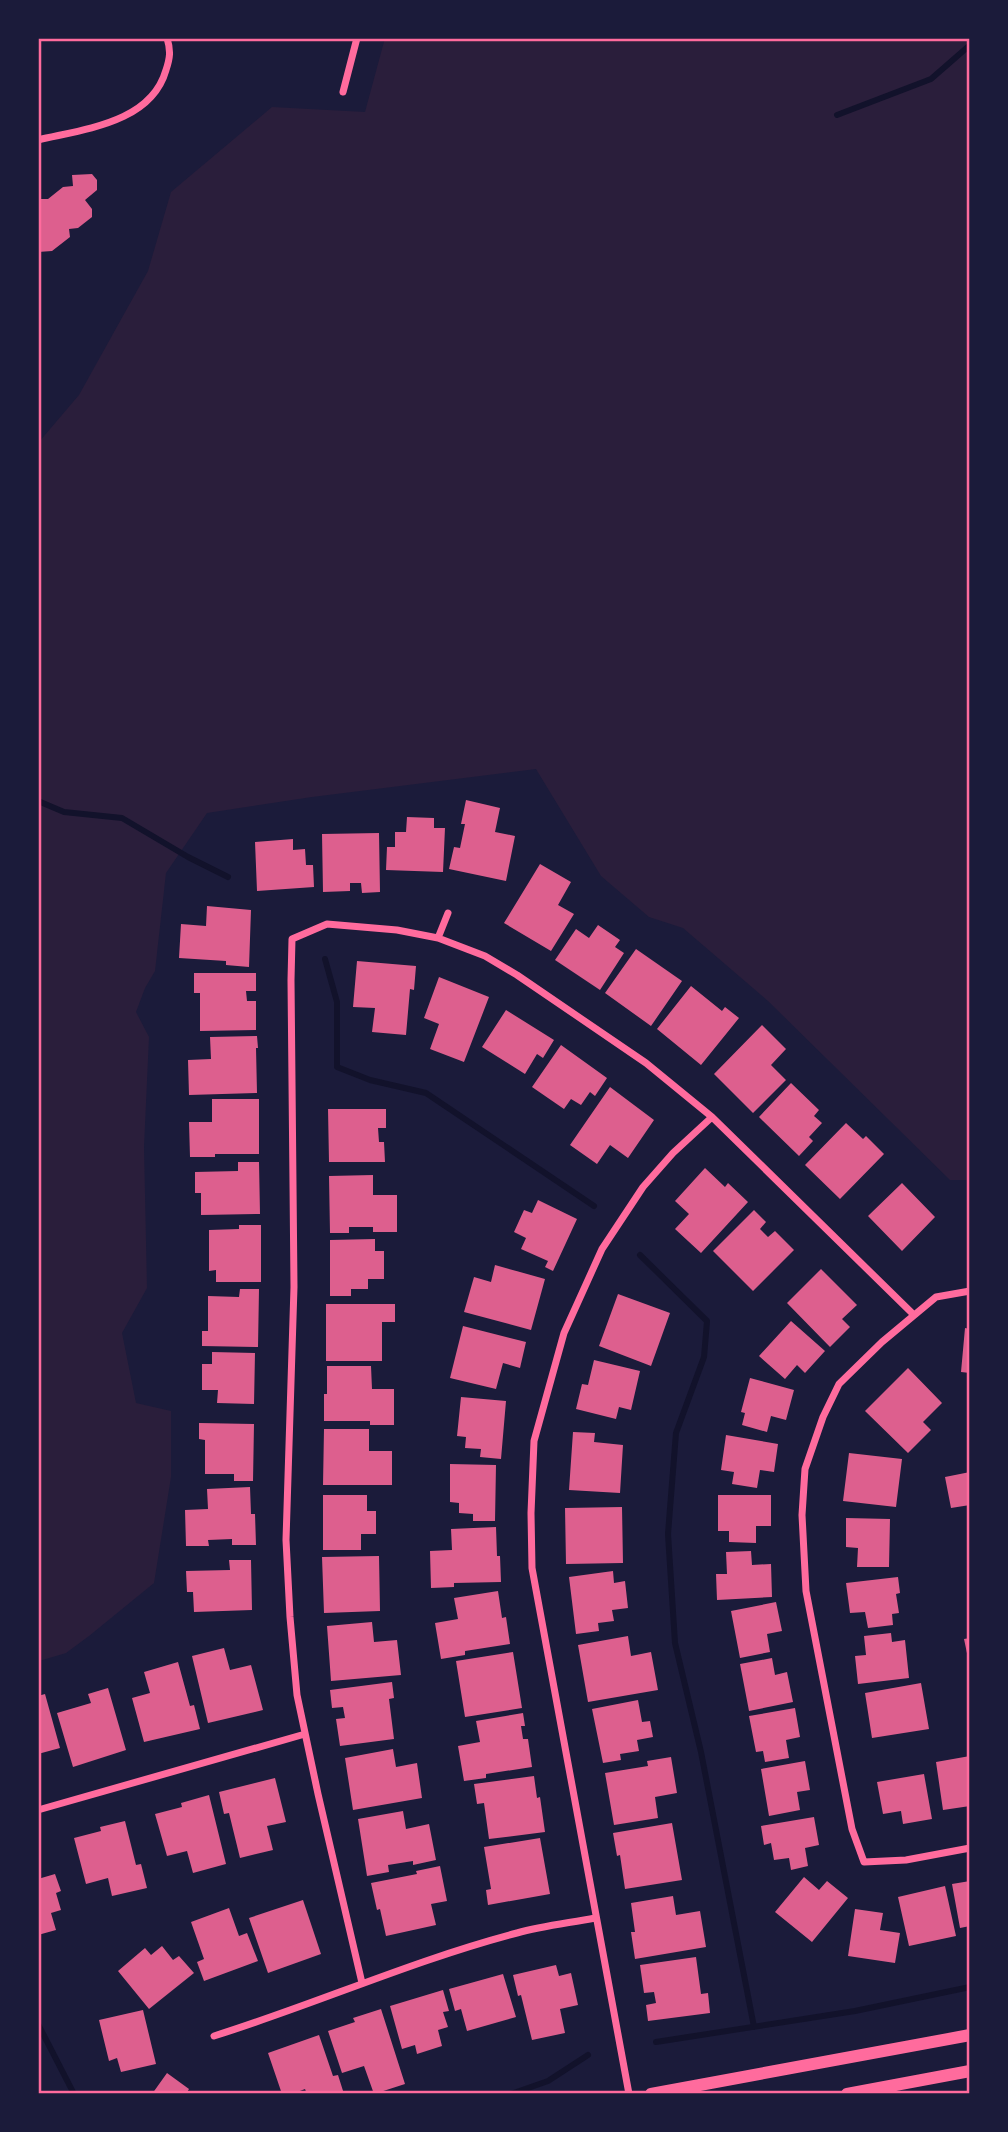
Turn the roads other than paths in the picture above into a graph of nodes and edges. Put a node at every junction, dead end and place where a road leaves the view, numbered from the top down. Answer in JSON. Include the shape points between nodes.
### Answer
{"nodes":[{"id":1,"x":167,"y":38,"type":"edge"},
{"id":2,"x":356,"y":38,"type":"edge"},
{"id":3,"x":343,"y":92,"type":"dead end"},
{"id":4,"x":38,"y":140,"type":"edge"},
{"id":5,"x":448,"y":913,"type":"dead end"},
{"id":6,"x":438,"y":938,"type":"junction"},
{"id":7,"x":712,"y":1117,"type":"junction"},
{"id":8,"x":970,"y":1291,"type":"edge"},
{"id":9,"x":914,"y":1315,"type":"junction"},
{"id":10,"x":305,"y":1734,"type":"junction"},
{"id":11,"x":38,"y":1810,"type":"edge"},
{"id":12,"x":970,"y":1847,"type":"edge"},
{"id":13,"x":595,"y":1918,"type":"junction"},
{"id":14,"x":362,"y":1983,"type":"junction"},
{"id":15,"x":970,"y":2035,"type":"edge"},
{"id":16,"x":214,"y":2036,"type":"dead end"},
{"id":17,"x":970,"y":2071,"type":"edge"},
{"id":18,"x":629,"y":2094,"type":"edge"},
{"id":19,"x":651,"y":2094,"type":"edge"},
{"id":20,"x":847,"y":2094,"type":"edge"}],
"edges":[{"from":1,"to":4,"type":"street","via":[[171,53],[162,82],[147,103],[108,123]]},
{"from":2,"to":3,"type":"street"},
{"from":5,"to":6,"type":"street"},
{"from":6,"to":7,"type":"street","via":[[485,956],[517,975],[646,1063]]},
{"from":6,"to":10,"type":"street","via":[[327,924],[292,939],[294,1287],[286,1540],[297,1695]]},
{"from":7,"to":9,"type":"street"},
{"from":7,"to":13,"type":"street","via":[[643,1187],[602,1249],[564,1333],[534,1441],[532,1567]]},
{"from":8,"to":9,"type":"street","via":[[936,1297]]},
{"from":9,"to":12,"type":"street","via":[[839,1384],[823,1417],[806,1469],[802,1515],[806,1591],[852,1829],[864,1862],[906,1860]]},
{"from":10,"to":11,"type":"street"},
{"from":10,"to":14,"type":"street"},
{"from":13,"to":14,"type":"street","via":[[519,1932]]},
{"from":13,"to":18,"type":"street"},
{"from":14,"to":16,"type":"street"},
{"from":15,"to":19,"type":"street"},
{"from":17,"to":20,"type":"street"}]}
